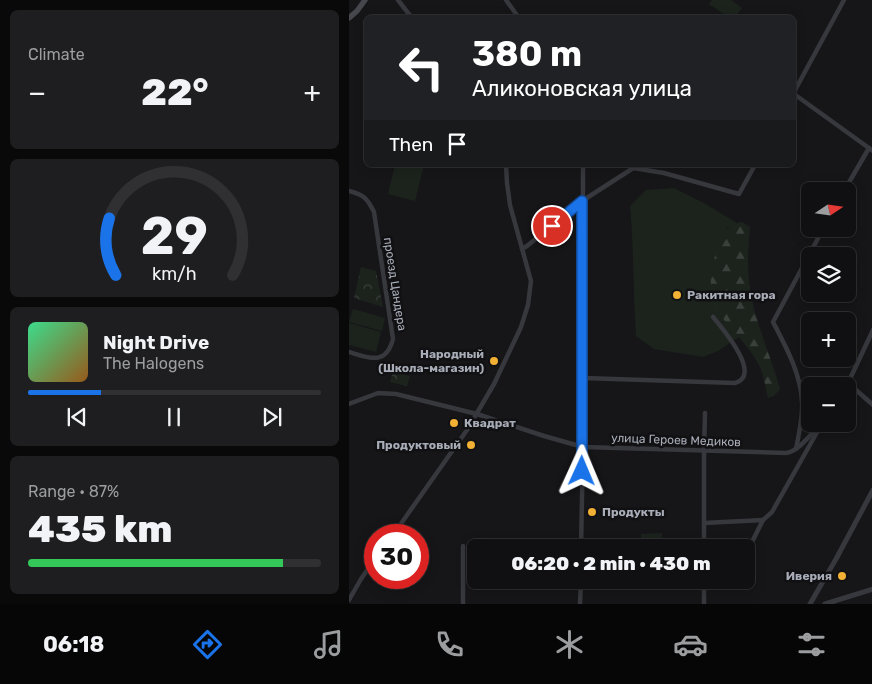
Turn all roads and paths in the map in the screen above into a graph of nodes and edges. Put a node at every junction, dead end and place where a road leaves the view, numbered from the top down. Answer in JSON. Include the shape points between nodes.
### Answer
{"nodes":[{"id":1,"x":365,"y":0,"type":"edge"},
{"id":2,"x":399,"y":0,"type":"edge"},
{"id":3,"x":506,"y":0,"type":"edge"},
{"id":4,"x":844,"y":0,"type":"edge"},
{"id":5,"x":409,"y":15,"type":"edge"},
{"id":6,"x":518,"y":15,"type":"edge"},
{"id":7,"x":349,"y":18,"type":"edge"},
{"id":8,"x":796,"y":89,"type":"edge"},
{"id":9,"x":796,"y":94,"type":"edge"},
{"id":10,"x":871,"y":149,"type":"edge"},
{"id":11,"x":506,"y":167,"type":"edge"},
{"id":12,"x":583,"y":167,"type":"edge"},
{"id":13,"x":754,"y":167,"type":"edge"},
{"id":14,"x":633,"y":168,"type":"joint"},
{"id":15,"x":850,"y":182,"type":"edge"},
{"id":16,"x":349,"y":190,"type":"edge"},
{"id":17,"x":582,"y":201,"type":"junction"},
{"id":18,"x":818,"y":238,"type":"edge"},
{"id":19,"x":522,"y":249,"type":"junction"},
{"id":20,"x":713,"y":317,"type":"dead end"},
{"id":21,"x":872,"y":330,"type":"edge"},
{"id":22,"x":349,"y":352,"type":"edge"},
{"id":23,"x":850,"y":377,"type":"edge"},
{"id":24,"x":583,"y":378,"type":"junction"},
{"id":25,"x":856,"y":393,"type":"edge"},
{"id":26,"x":349,"y":404,"type":"edge"},
{"id":27,"x":872,"y":405,"type":"edge"},
{"id":28,"x":705,"y":413,"type":"dead end"},
{"id":29,"x":477,"y":414,"type":"junction"},
{"id":30,"x":813,"y":432,"type":"edge"},
{"id":31,"x":817,"y":432,"type":"edge"},
{"id":32,"x":583,"y":447,"type":"junction"},
{"id":33,"x":796,"y":449,"type":"junction"},
{"id":34,"x":704,"y":450,"type":"junction"},
{"id":35,"x":872,"y":490,"type":"edge"},
{"id":36,"x":763,"y":520,"type":"junction"},
{"id":37,"x":704,"y":523,"type":"junction"},
{"id":38,"x":401,"y":524,"type":"edge"},
{"id":39,"x":581,"y":539,"type":"edge"},
{"id":40,"x":704,"y":539,"type":"edge"},
{"id":41,"x":754,"y":539,"type":"edge"},
{"id":42,"x":463,"y":546,"type":"dead end"},
{"id":43,"x":364,"y":576,"type":"edge"},
{"id":44,"x":581,"y":589,"type":"edge"},
{"id":45,"x":704,"y":589,"type":"edge"},
{"id":46,"x":872,"y":589,"type":"edge"},
{"id":47,"x":349,"y":600,"type":"edge"},
{"id":48,"x":463,"y":604,"type":"edge"},
{"id":49,"x":580,"y":604,"type":"edge"},
{"id":50,"x":704,"y":604,"type":"edge"},
{"id":51,"x":810,"y":604,"type":"edge"},
{"id":52,"x":825,"y":604,"type":"edge"}],
"edges":[{"from":1,"to":7,"type":"main road"},
{"from":2,"to":5,"type":"street"},
{"from":3,"to":6,"type":"street"},
{"from":4,"to":8,"type":"street"},
{"from":9,"to":10,"type":"street"},
{"from":10,"to":15,"type":"street"},
{"from":11,"to":19,"type":"street","via":[[510,205]]},
{"from":12,"to":17,"type":"street"},
{"from":13,"to":14,"type":"street","via":[[739,194],[664,173]]},
{"from":14,"to":17,"type":"street"},
{"from":16,"to":22,"type":"street","name":"проезд Цандера","via":[[369,201],[374,212],[393,339],[386,354],[380,358]]},
{"from":17,"to":19,"type":"street"},
{"from":17,"to":24,"type":"street"},
{"from":18,"to":33,"type":"street","via":[[773,322],[788,350],[799,383],[802,401]]},
{"from":19,"to":29,"type":"street","via":[[531,281],[528,305],[514,343]]},
{"from":20,"to":24,"type":"street","via":[[733,342],[742,361],[745,373],[740,381]]},
{"from":21,"to":23,"type":"street"},
{"from":24,"to":32,"type":"street"},
{"from":25,"to":27,"type":"street"},
{"from":26,"to":29,"type":"street","name":"улица Героев Медиков","via":[[377,393],[396,394]]},
{"from":28,"to":34,"type":"street"},
{"from":29,"to":32,"type":"street","name":"улица Героев Медиков"},
{"from":29,"to":38,"type":"street"},
{"from":30,"to":33,"type":"street"},
{"from":31,"to":36,"type":"street","via":[[772,512]]},
{"from":32,"to":34,"type":"street","name":"улица Героев Медиков"},
{"from":32,"to":39,"type":"street"},
{"from":33,"to":34,"type":"street","name":"улица Героев Медиков","via":[[786,453]]},
{"from":34,"to":37,"type":"street"},
{"from":35,"to":51,"type":"street"},
{"from":36,"to":37,"type":"street"},
{"from":36,"to":41,"type":"street"},
{"from":37,"to":40,"type":"street"},
{"from":42,"to":48,"type":"street"},
{"from":43,"to":47,"type":"street"},
{"from":44,"to":49,"type":"street"},
{"from":45,"to":50,"type":"street"},
{"from":46,"to":52,"type":"street"}]}
